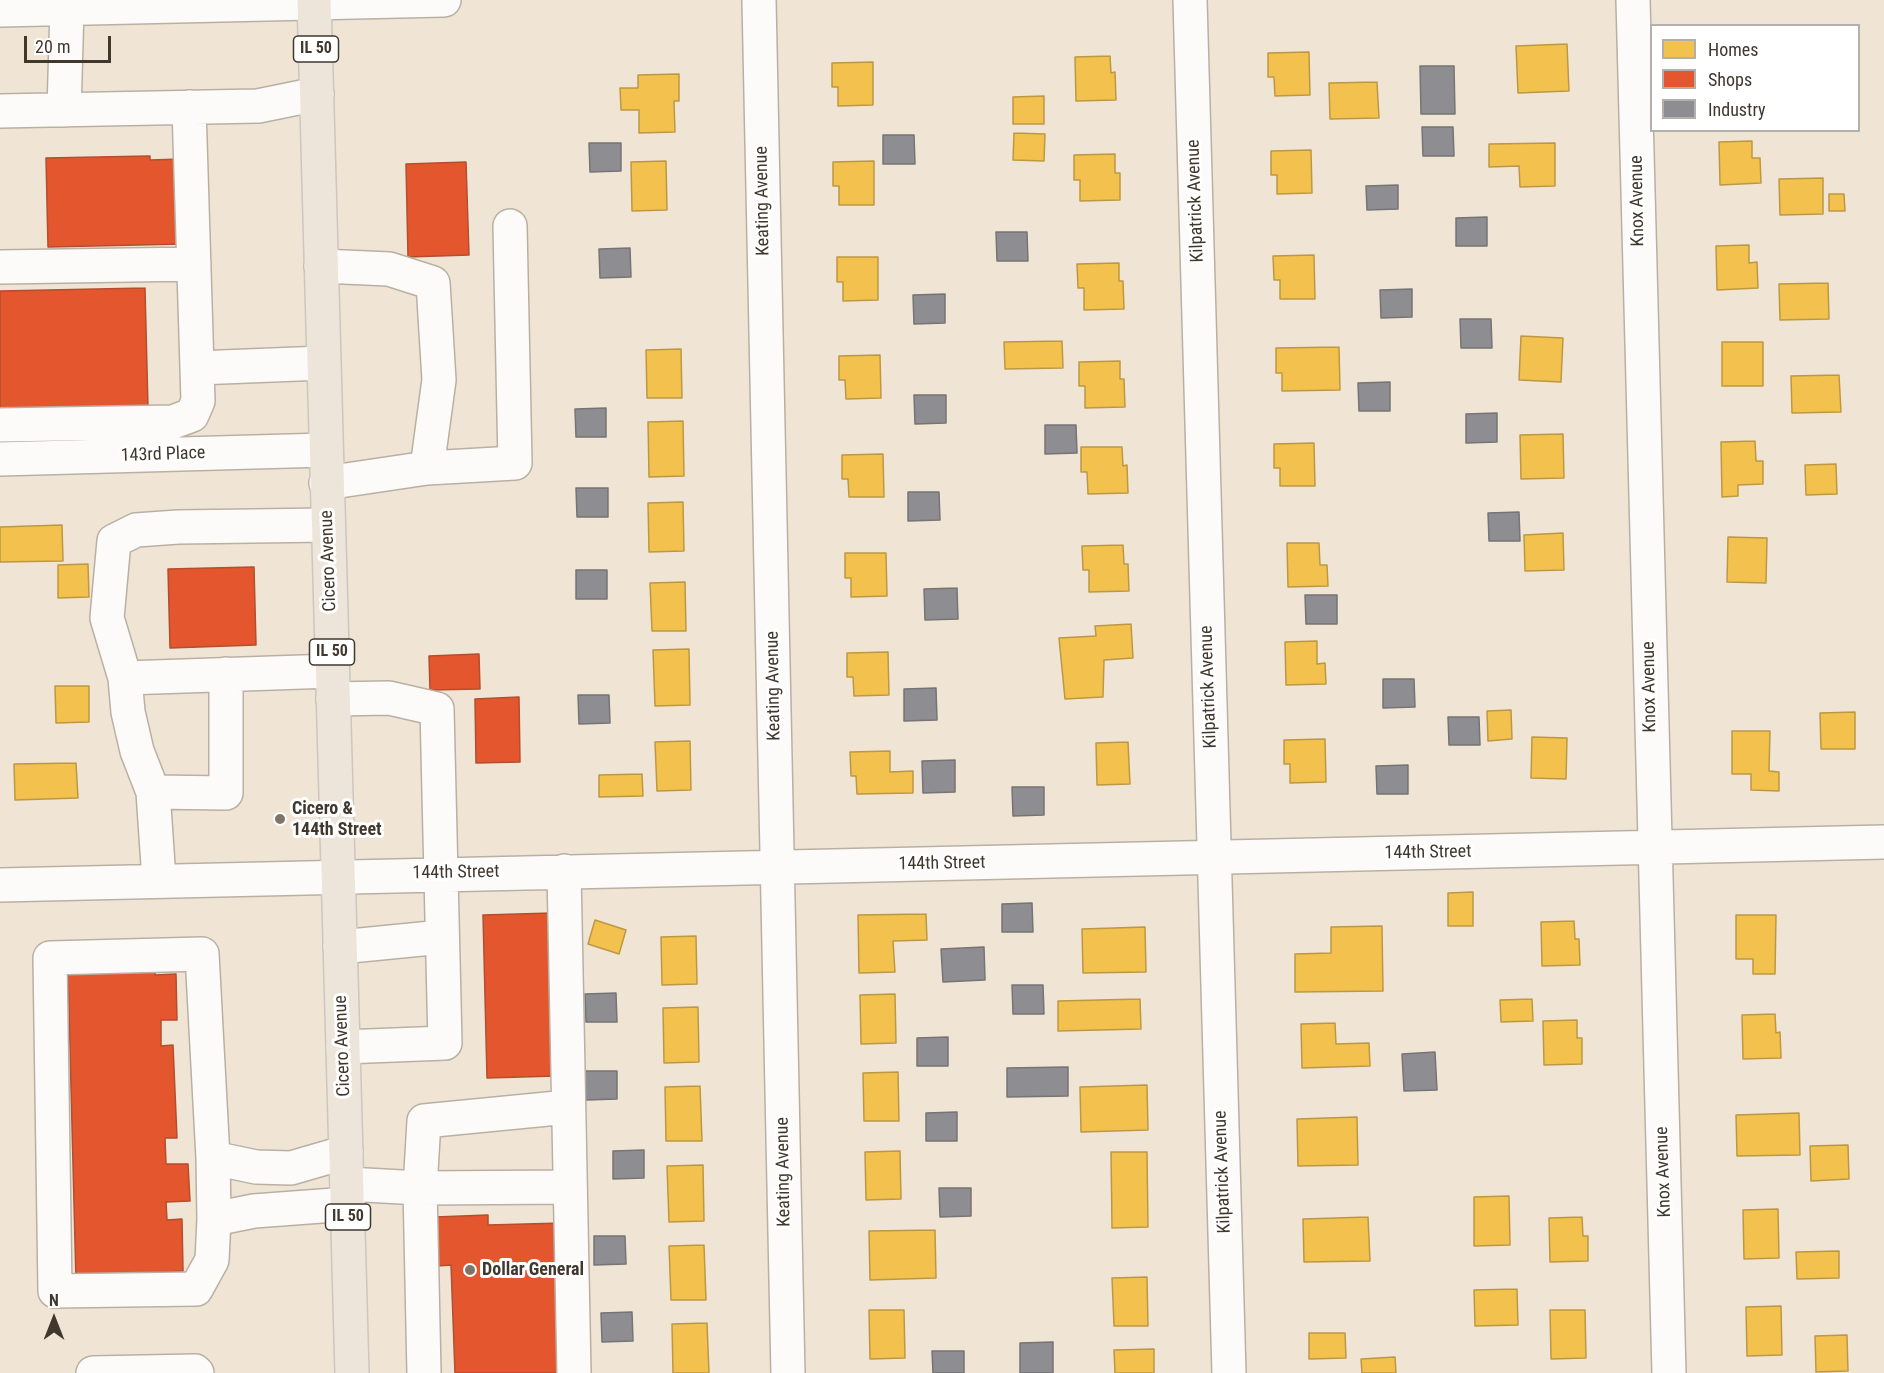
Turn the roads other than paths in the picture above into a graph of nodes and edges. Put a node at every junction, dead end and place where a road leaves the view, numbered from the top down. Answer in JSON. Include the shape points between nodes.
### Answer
{"nodes":[{"id":1,"x":444,"y":0,"type":"edge"},
{"id":2,"x":759,"y":0,"type":"edge"},
{"id":3,"x":1190,"y":0,"type":"edge"},
{"id":4,"x":1633,"y":0,"type":"edge"},
{"id":5,"x":314,"y":2,"type":"edge"},
{"id":6,"x":67,"y":9,"type":"junction"},
{"id":7,"x":0,"y":10,"type":"edge"},
{"id":8,"x":317,"y":94,"type":"junction"},
{"id":9,"x":189,"y":107,"type":"junction"},
{"id":10,"x":64,"y":110,"type":"junction"},
{"id":11,"x":0,"y":111,"type":"edge"},
{"id":12,"x":510,"y":226,"type":"dead end"},
{"id":13,"x":194,"y":264,"type":"junction"},
{"id":14,"x":321,"y":266,"type":"junction"},
{"id":15,"x":0,"y":267,"type":"edge"},
{"id":16,"x":323,"y":363,"type":"junction"},
{"id":17,"x":197,"y":368,"type":"junction"},
{"id":18,"x":0,"y":425,"type":"edge"},
{"id":19,"x":326,"y":450,"type":"junction"},
{"id":20,"x":0,"y":459,"type":"edge"},
{"id":21,"x":427,"y":468,"type":"junction"},
{"id":22,"x":326,"y":483,"type":"junction"},
{"id":23,"x":327,"y":525,"type":"junction"},
{"id":24,"x":225,"y":674,"type":"junction"},
{"id":25,"x":125,"y":678,"type":"junction"},
{"id":26,"x":333,"y":685,"type":"junction"},
{"id":27,"x":153,"y":792,"type":"junction"},
{"id":28,"x":1884,"y":842,"type":"edge"},
{"id":29,"x":1654,"y":848,"type":"junction"},
{"id":30,"x":1214,"y":859,"type":"junction"},
{"id":31,"x":778,"y":867,"type":"junction"},
{"id":32,"x":564,"y":871,"type":"junction"},
{"id":33,"x":440,"y":873,"type":"junction"},
{"id":34,"x":338,"y":875,"type":"junction"},
{"id":35,"x":159,"y":880,"type":"junction"},
{"id":36,"x":0,"y":885,"type":"edge"},
{"id":37,"x":442,"y":938,"type":"junction"},
{"id":38,"x":340,"y":947,"type":"junction"},
{"id":39,"x":343,"y":1047,"type":"junction"},
{"id":40,"x":568,"y":1107,"type":"junction"},
{"id":41,"x":213,"y":1158,"type":"junction"},
{"id":42,"x":347,"y":1180,"type":"junction"},
{"id":43,"x":570,"y":1187,"type":"junction"},
{"id":44,"x":420,"y":1188,"type":"junction"},
{"id":45,"x":214,"y":1219,"type":"junction"},
{"id":46,"x":93,"y":1373,"type":"edge"},
{"id":47,"x":197,"y":1373,"type":"edge"},
{"id":48,"x":352,"y":1373,"type":"edge"},
{"id":49,"x":424,"y":1373,"type":"edge"},
{"id":50,"x":574,"y":1373,"type":"edge"},
{"id":51,"x":788,"y":1373,"type":"edge"},
{"id":52,"x":1229,"y":1373,"type":"edge"},
{"id":53,"x":1669,"y":1373,"type":"edge"}],
"edges":[{"from":1,"to":5,"type":"street"},
{"from":2,"to":31,"type":"street","name":"Keating Avenue"},
{"from":3,"to":30,"type":"street","name":"Kilpatrick Avenue"},
{"from":4,"to":29,"type":"street","name":"Knox Avenue"},
{"from":5,"to":6,"type":"street"},
{"from":5,"to":8,"type":"main road","name":"Cicero Avenue","number":"IL 50"},
{"from":6,"to":7,"type":"street"},
{"from":6,"to":10,"type":"street"},
{"from":8,"to":9,"type":"street","via":[[258,106]]},
{"from":8,"to":14,"type":"main road","name":"Cicero Avenue","number":"IL 50"},
{"from":9,"to":10,"type":"street"},
{"from":9,"to":13,"type":"street"},
{"from":10,"to":11,"type":"street"},
{"from":12,"to":21,"type":"street","via":[[515,463]]},
{"from":13,"to":15,"type":"street"},
{"from":13,"to":17,"type":"street"},
{"from":14,"to":16,"type":"main road","name":"Cicero Avenue","number":"IL 50"},
{"from":14,"to":21,"type":"street","via":[[389,269],[433,283],[439,380]]},
{"from":16,"to":17,"type":"street"},
{"from":16,"to":19,"type":"main road","name":"Cicero Avenue","number":"IL 50"},
{"from":17,"to":18,"type":"street","via":[[198,401],[192,415],[173,422]]},
{"from":19,"to":20,"type":"street","name":"143rd Place"},
{"from":19,"to":22,"type":"main road","name":"Cicero Avenue","number":"IL 50"},
{"from":21,"to":22,"type":"street"},
{"from":22,"to":23,"type":"main road","name":"Cicero Avenue","number":"IL 50"},
{"from":23,"to":25,"type":"street","via":[[136,530],[114,542],[107,618]]},
{"from":23,"to":26,"type":"main road","name":"Cicero Avenue","number":"IL 50"},
{"from":24,"to":25,"type":"street"},
{"from":24,"to":26,"type":"street"},
{"from":24,"to":27,"type":"street","via":[[226,793]]},
{"from":25,"to":27,"type":"street","via":[[136,751]]},
{"from":26,"to":33,"type":"street","via":[[436,709]]},
{"from":26,"to":34,"type":"main road","name":"Cicero Avenue","number":"IL 50"},
{"from":27,"to":35,"type":"street"},
{"from":28,"to":29,"type":"street","name":"144th Street"},
{"from":29,"to":30,"type":"street","name":"144th Street"},
{"from":29,"to":53,"type":"street","name":"Knox Avenue"},
{"from":30,"to":31,"type":"street","name":"144th Street"},
{"from":30,"to":52,"type":"street","name":"Kilpatrick Avenue"},
{"from":31,"to":32,"type":"street","name":"144th Street"},
{"from":31,"to":51,"type":"street","name":"Keating Avenue"},
{"from":32,"to":33,"type":"street","name":"144th Street"},
{"from":32,"to":40,"type":"street"},
{"from":33,"to":34,"type":"street","name":"144th Street"},
{"from":33,"to":37,"type":"street"},
{"from":34,"to":35,"type":"street","name":"144th Street"},
{"from":34,"to":38,"type":"main road","name":"Cicero Avenue","number":"IL 50"},
{"from":35,"to":36,"type":"street","name":"144th Street"},
{"from":37,"to":38,"type":"street"},
{"from":37,"to":39,"type":"street","via":[[445,1043]]},
{"from":38,"to":39,"type":"main road","name":"Cicero Avenue","number":"IL 50"},
{"from":39,"to":42,"type":"main road","name":"Cicero Avenue","number":"IL 50"},
{"from":40,"to":43,"type":"street"},
{"from":40,"to":44,"type":"street","via":[[424,1121]]},
{"from":41,"to":42,"type":"street"},
{"from":41,"to":45,"type":"street"},
{"from":41,"to":45,"type":"street","via":[[202,954],[50,958],[55,1291],[196,1289],[212,1260]]},
{"from":42,"to":44,"type":"street"},
{"from":42,"to":45,"type":"street","via":[[254,1211]]},
{"from":42,"to":48,"type":"main road","name":"Cicero Avenue","number":"IL 50"},
{"from":43,"to":44,"type":"street"},
{"from":43,"to":50,"type":"street"},
{"from":44,"to":49,"type":"street"},
{"from":46,"to":47,"type":"street"}]}
